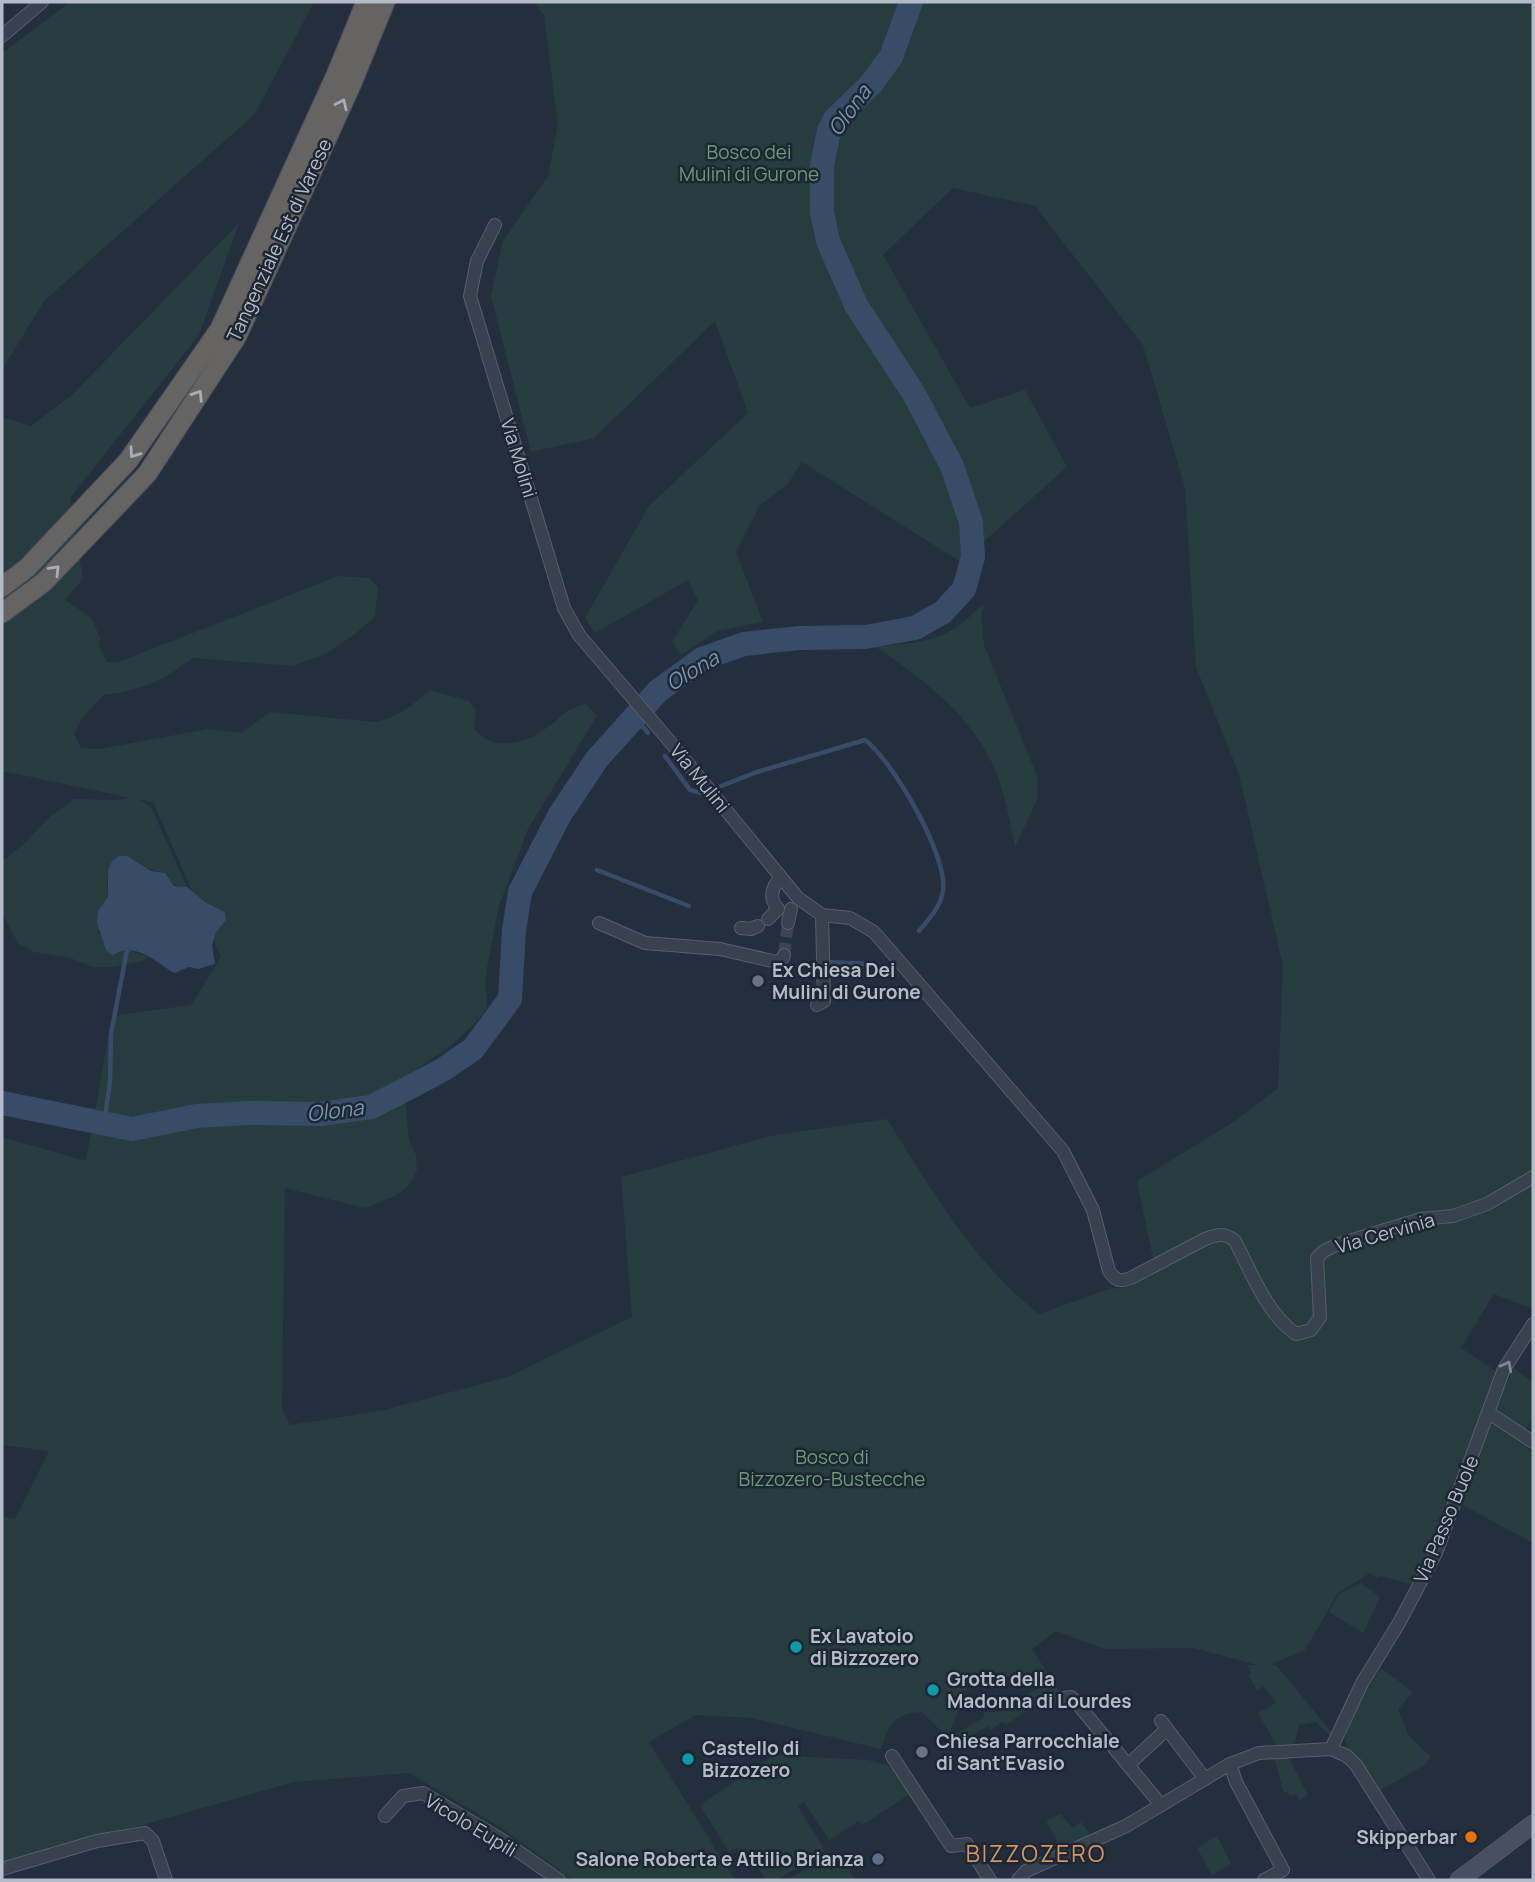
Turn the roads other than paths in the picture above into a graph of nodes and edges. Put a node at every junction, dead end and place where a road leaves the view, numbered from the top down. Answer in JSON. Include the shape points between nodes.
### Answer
{"nodes":[{"id":1,"x":42,"y":2,"type":"edge"},
{"id":2,"x":366,"y":2,"type":"edge"},
{"id":3,"x":385,"y":2,"type":"edge"},
{"id":4,"x":2,"y":36,"type":"edge"},
{"id":5,"x":495,"y":225,"type":"dead end"},
{"id":6,"x":2,"y":587,"type":"edge"},
{"id":7,"x":2,"y":614,"type":"edge"},
{"id":8,"x":616,"y":680,"type":"joint"},
{"id":9,"x":781,"y":878,"type":"junction"},
{"id":10,"x":789,"y":906,"type":"junction"},
{"id":11,"x":822,"y":915,"type":"junction"},
{"id":12,"x":598,"y":923,"type":"dead end"},
{"id":13,"x":788,"y":923,"type":"tunnel mouth"},
{"id":14,"x":741,"y":928,"type":"dead end"},
{"id":15,"x":784,"y":955,"type":"dead end"},
{"id":16,"x":934,"y":1002,"type":"joint"},
{"id":17,"x":817,"y":1005,"type":"dead end"},
{"id":18,"x":1533,"y":1177,"type":"edge"},
{"id":19,"x":1533,"y":1324,"type":"edge"},
{"id":20,"x":1489,"y":1413,"type":"junction"},
{"id":21,"x":1533,"y":1443,"type":"edge"},
{"id":22,"x":1064,"y":1698,"type":"dead end"},
{"id":23,"x":1331,"y":1749,"type":"junction"},
{"id":24,"x":892,"y":1756,"type":"dead end"},
{"id":25,"x":1230,"y":1764,"type":"junction"},
{"id":26,"x":1128,"y":1765,"type":"junction"},
{"id":27,"x":1205,"y":1779,"type":"junction"},
{"id":28,"x":1161,"y":1805,"type":"junction"},
{"id":29,"x":385,"y":1816,"type":"dead end"},
{"id":30,"x":1533,"y":1824,"type":"edge"},
{"id":31,"x":2,"y":1869,"type":"edge"},
{"id":32,"x":166,"y":1880,"type":"edge"},
{"id":33,"x":559,"y":1880,"type":"edge"},
{"id":34,"x":990,"y":1880,"type":"edge"},
{"id":35,"x":1018,"y":1880,"type":"edge"},
{"id":36,"x":1264,"y":1880,"type":"edge"},
{"id":37,"x":1429,"y":1880,"type":"edge"},
{"id":38,"x":1459,"y":1880,"type":"edge"}],
"edges":[{"from":1,"to":4,"type":"street"},
{"from":2,"to":6,"type":"highway","name":"Tangenziale Est di Varese","one_way":true,"via":[[220,329],[128,461],[27,568]]},
{"from":7,"to":3,"type":"highway","name":"Tangenziale Est di Varese","one_way":true,"via":[[44,582],[147,474],[237,336]]},
{"from":5,"to":8,"type":"street","name":"Via Molini","via":[[477,261],[470,296],[564,608],[579,635]]},
{"from":8,"to":9,"type":"street","name":"Via Mulini"},
{"from":9,"to":10,"type":"street","name":"Via Mulini"},
{"from":9,"to":10,"type":"street","via":[[773,889],[773,902]]},
{"from":10,"to":11,"type":"street","name":"Via Mulini"},
{"from":10,"to":13,"type":"street"},
{"from":10,"to":14,"type":"street","via":[[751,929]]},
{"from":11,"to":16,"type":"street","name":"Via Mulini","via":[[850,918],[874,932]]},
{"from":11,"to":17,"type":"street","via":[[824,1001]]},
{"from":12,"to":15,"type":"street","via":[[645,943],[720,949],[777,962]]},
{"from":16,"to":18,"type":"street","name":"Via Cervinia","via":[[1063,1151],[1093,1210],[1114,1279],[1131,1278],[1205,1239],[1227,1235],[1235,1241],[1282,1325],[1296,1334],[1311,1330],[1320,1317],[1317,1258],[1324,1251],[1421,1219],[1453,1216],[1487,1205]]},
{"from":20,"to":19,"type":"street","name":"Via Passo Buole","one_way":true,"via":[[1504,1369]]},
{"from":20,"to":21,"type":"street"},
{"from":20,"to":23,"type":"street","name":"Via Passo Buole","via":[[1436,1553]]},
{"from":22,"to":26,"type":"street","via":[[1075,1701]]},
{"from":23,"to":25,"type":"street","via":[[1259,1753]]},
{"from":23,"to":37,"type":"street","via":[[1356,1765]]},
{"from":24,"to":34,"type":"street","via":[[951,1846],[967,1844]]},
{"from":25,"to":27,"type":"street"},
{"from":25,"to":36,"type":"street","via":[[1283,1870]]},
{"from":26,"to":27,"type":"street","via":[[1164,1725]]},
{"from":26,"to":28,"type":"street"},
{"from":27,"to":28,"type":"street"},
{"from":28,"to":35,"type":"street","via":[[1092,1843],[1027,1871]]},
{"from":29,"to":33,"type":"street","name":"Vicolo Eupili","via":[[403,1796],[423,1793]]},
{"from":30,"to":38,"type":"main road"},
{"from":31,"to":32,"type":"street","via":[[97,1841],[145,1833],[153,1841]]}]}
